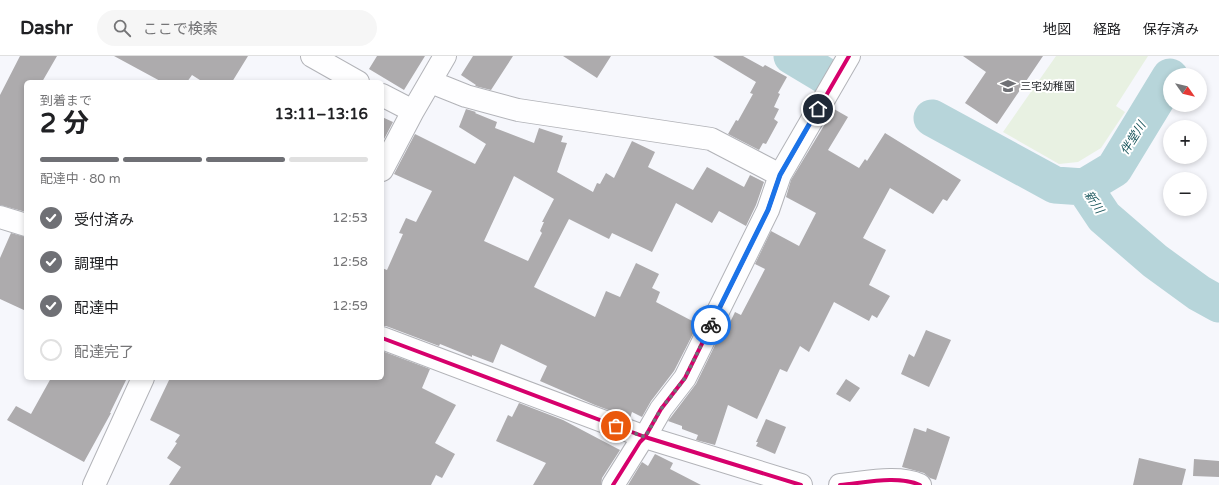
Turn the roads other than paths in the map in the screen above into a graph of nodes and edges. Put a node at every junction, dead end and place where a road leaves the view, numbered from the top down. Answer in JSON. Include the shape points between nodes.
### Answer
{"nodes":[{"id":1,"x":312,"y":56,"type":"edge"},
{"id":2,"x":445,"y":56,"type":"edge"},
{"id":3,"x":849,"y":56,"type":"edge"},
{"id":4,"x":354,"y":80,"type":"edge"},
{"id":5,"x":431,"y":82,"type":"junction"},
{"id":6,"x":384,"y":96,"type":"edge"},
{"id":7,"x":413,"y":111,"type":"junction"},
{"id":8,"x":384,"y":166,"type":"edge"},
{"id":9,"x":780,"y":175,"type":"junction"},
{"id":10,"x":0,"y":217,"type":"edge"},
{"id":11,"x":24,"y":224,"type":"edge"},
{"id":12,"x":384,"y":339,"type":"edge"},
{"id":13,"x":142,"y":380,"type":"edge"},
{"id":14,"x":645,"y":437,"type":"junction"},
{"id":15,"x":94,"y":485,"type":"edge"},
{"id":16,"x":614,"y":485,"type":"edge"},
{"id":17,"x":801,"y":485,"type":"edge"},
{"id":18,"x":840,"y":485,"type":"edge"},
{"id":19,"x":920,"y":485,"type":"edge"}],
"edges":[{"from":1,"to":4,"type":"street"},
{"from":2,"to":5,"type":"street"},
{"from":3,"to":9,"type":"street"},
{"from":5,"to":7,"type":"street"},
{"from":5,"to":9,"type":"street","via":[[466,96],[518,110],[711,139]]},
{"from":6,"to":7,"type":"street"},
{"from":7,"to":8,"type":"street"},
{"from":9,"to":14,"type":"street","via":[[768,210],[685,378],[661,409]]},
{"from":10,"to":11,"type":"street"},
{"from":12,"to":14,"type":"street"},
{"from":13,"to":15,"type":"street"},
{"from":14,"to":16,"type":"street"},
{"from":14,"to":17,"type":"street"},
{"from":18,"to":19,"type":"street","via":[[892,480]]}]}
